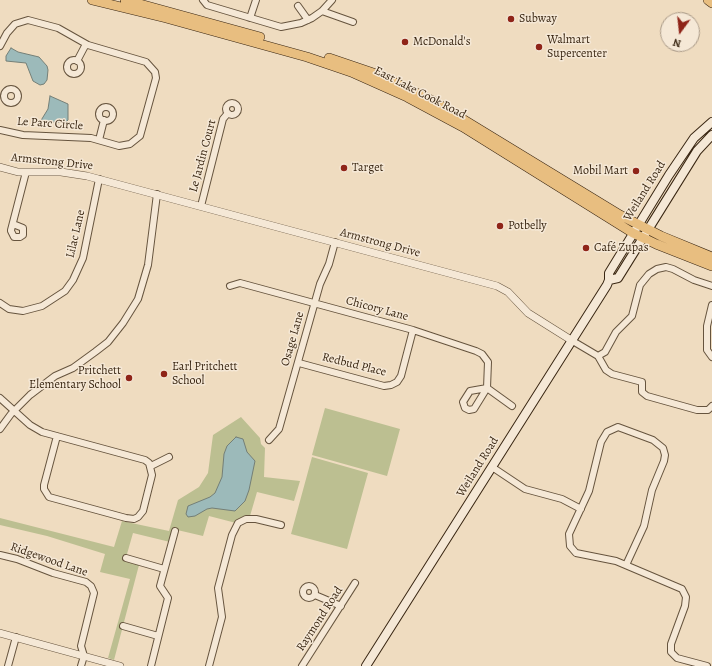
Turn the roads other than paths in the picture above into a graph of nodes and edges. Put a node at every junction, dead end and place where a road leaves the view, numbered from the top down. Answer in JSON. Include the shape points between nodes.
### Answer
{"nodes":[{"id":1,"x":92,"y":0,"type":"edge"},
{"id":2,"x":126,"y":0,"type":"edge"},
{"id":3,"x":203,"y":0,"type":"edge"},
{"id":4,"x":256,"y":0,"type":"edge"},
{"id":5,"x":332,"y":0,"type":"edge"},
{"id":6,"x":708,"y":0,"type":"edge"},
{"id":7,"x":712,"y":3,"type":"edge"},
{"id":8,"x":298,"y":6,"type":"dead end"},
{"id":9,"x":322,"y":11,"type":"junction"},
{"id":10,"x":250,"y":18,"type":"junction"},
{"id":11,"x":308,"y":20,"type":"junction"},
{"id":12,"x":354,"y":22,"type":"dead end"},
{"id":13,"x":86,"y":44,"type":"junction"},
{"id":14,"x":0,"y":46,"type":"edge"},
{"id":15,"x":77,"y":61,"type":"dead end"},
{"id":16,"x":228,"y":113,"type":"dead end"},
{"id":17,"x":104,"y":120,"type":"dead end"},
{"id":18,"x":712,"y":122,"type":"edge"},
{"id":19,"x":0,"y":130,"type":"edge"},
{"id":20,"x":712,"y":136,"type":"edge"},
{"id":21,"x":99,"y":140,"type":"junction"},
{"id":22,"x":0,"y":167,"type":"edge"},
{"id":23,"x":26,"y":172,"type":"junction"},
{"id":24,"x":98,"y":179,"type":"junction"},
{"id":25,"x":157,"y":194,"type":"junction"},
{"id":26,"x":201,"y":206,"type":"junction"},
{"id":27,"x":13,"y":224,"type":"dead end"},
{"id":28,"x":638,"y":224,"type":"junction"},
{"id":29,"x":648,"y":230,"type":"junction"},
{"id":30,"x":632,"y":233,"type":"junction"},
{"id":31,"x":642,"y":238,"type":"junction"},
{"id":32,"x":335,"y":242,"type":"junction"},
{"id":33,"x":712,"y":257,"type":"edge"},
{"id":34,"x":712,"y":266,"type":"edge"},
{"id":35,"x":609,"y":280,"type":"junction"},
{"id":36,"x":230,"y":286,"type":"dead end"},
{"id":37,"x":712,"y":286,"type":"edge"},
{"id":38,"x":0,"y":303,"type":"edge"},
{"id":39,"x":315,"y":303,"type":"junction"},
{"id":40,"x":712,"y":305,"type":"edge"},
{"id":41,"x":413,"y":330,"type":"junction"},
{"id":42,"x":571,"y":340,"type":"junction"},
{"id":43,"x":598,"y":356,"type":"junction"},
{"id":44,"x":712,"y":357,"type":"edge"},
{"id":45,"x":299,"y":363,"type":"junction"},
{"id":46,"x":0,"y":398,"type":"edge"},
{"id":47,"x":512,"y":406,"type":"dead end"},
{"id":48,"x":712,"y":406,"type":"edge"},
{"id":49,"x":14,"y":411,"type":"junction"},
{"id":50,"x":0,"y":429,"type":"edge"},
{"id":51,"x":57,"y":436,"type":"junction"},
{"id":52,"x":269,"y":440,"type":"dead end"},
{"id":53,"x":169,"y":457,"type":"dead end"},
{"id":54,"x":151,"y":466,"type":"junction"},
{"id":55,"x":492,"y":467,"type":"junction"},
{"id":56,"x":581,"y":509,"type":"junction"},
{"id":57,"x":281,"y":526,"type":"dead end"},
{"id":58,"x":175,"y":531,"type":"dead end"},
{"id":59,"x":0,"y":555,"type":"edge"},
{"id":60,"x":126,"y":558,"type":"dead end"},
{"id":61,"x":626,"y":565,"type":"junction"},
{"id":62,"x":164,"y":569,"type":"junction"},
{"id":63,"x":355,"y":583,"type":"dead end"},
{"id":64,"x":315,"y":595,"type":"dead end"},
{"id":65,"x":341,"y":606,"type":"junction"},
{"id":66,"x":123,"y":626,"type":"dead end"},
{"id":67,"x":0,"y":633,"type":"edge"},
{"id":68,"x":158,"y":636,"type":"junction"},
{"id":69,"x":16,"y":637,"type":"junction"},
{"id":70,"x":84,"y":656,"type":"junction"},
{"id":71,"x":8,"y":666,"type":"edge"},
{"id":72,"x":81,"y":666,"type":"edge"},
{"id":73,"x":120,"y":666,"type":"edge"},
{"id":74,"x":151,"y":666,"type":"edge"},
{"id":75,"x":209,"y":666,"type":"edge"},
{"id":76,"x":302,"y":666,"type":"edge"},
{"id":77,"x":366,"y":666,"type":"edge"},
{"id":78,"x":706,"y":666,"type":"edge"}],
"edges":[{"from":1,"to":30,"type":"main road","name":"East Lake Cook Road","via":[[307,57],[358,75],[407,97],[463,127]]},
{"from":2,"to":28,"type":"main road","name":"East Lake Cook Road","via":[[290,46],[379,75],[433,101]]},
{"from":3,"to":10,"type":"street","via":[[207,5]]},
{"from":4,"to":10,"type":"street"},
{"from":5,"to":9,"type":"street"},
{"from":6,"to":7,"type":"main road"},
{"from":8,"to":11,"type":"street"},
{"from":9,"to":11,"type":"street"},
{"from":9,"to":12,"type":"street"},
{"from":10,"to":11,"type":"street","via":[[281,27]]},
{"from":13,"to":14,"type":"street","name":"Le Parc Circle","via":[[58,28],[28,20],[15,24]]},
{"from":13,"to":15,"type":"street"},
{"from":13,"to":21,"type":"street","name":"Le Parc Circle","via":[[146,62],[155,72],[156,78],[140,136],[124,146]]},
{"from":16,"to":26,"type":"street","name":"Le Jardin Court","via":[[224,119]]},
{"from":17,"to":21,"type":"street","name":"Le Parc Circle"},
{"from":18,"to":28,"type":"main road","name":"Weiland Road","via":[[694,138]]},
{"from":19,"to":21,"type":"street","name":"Le Parc Circle","via":[[23,135],[68,135]]},
{"from":20,"to":29,"type":"main road","name":"Weiland Road","via":[[697,152]]},
{"from":22,"to":23,"type":"street","name":"Armstrong Drive"},
{"from":23,"to":24,"type":"street","name":"Armstrong Drive","via":[[69,173]]},
{"from":23,"to":27,"type":"street"},
{"from":24,"to":25,"type":"street","name":"Armstrong Drive"},
{"from":24,"to":38,"type":"street","name":"Lilac Lane","via":[[83,258],[65,291],[42,306],[23,311],[9,309]]},
{"from":25,"to":26,"type":"street","name":"Armstrong Drive"},
{"from":25,"to":49,"type":"street","via":[[147,272],[138,299],[123,323],[104,345],[73,368],[49,381]]},
{"from":26,"to":32,"type":"street","name":"Armstrong Drive"},
{"from":28,"to":29,"type":"main road","name":"East Lake Cook Road"},
{"from":28,"to":30,"type":"main road","name":"Weiland Road"},
{"from":29,"to":31,"type":"main road","name":"Weiland Road"},
{"from":29,"to":33,"type":"main road","name":"East Lake Cook Road"},
{"from":30,"to":31,"type":"main road","name":"East Lake Cook Road"},
{"from":30,"to":35,"type":"main road","name":"Weiland Road","via":[[609,273]]},
{"from":31,"to":34,"type":"main road","name":"East Lake Cook Road"},
{"from":31,"to":35,"type":"main road","name":"Weiland Road","via":[[618,278]]},
{"from":32,"to":39,"type":"street","name":"Osage Lane"},
{"from":32,"to":42,"type":"street","name":"Armstrong Drive","via":[[497,286],[508,292],[528,313]]},
{"from":35,"to":42,"type":"main road","name":"Weiland Road"},
{"from":36,"to":39,"type":"street","name":"Chicory Lane","via":[[240,283]]},
{"from":37,"to":43,"type":"street","via":[[666,267],[653,272],[640,285],[632,316],[616,332],[605,352]]},
{"from":39,"to":41,"type":"street","name":"Chicory Lane"},
{"from":39,"to":45,"type":"street","name":"Osage Lane"},
{"from":40,"to":44,"type":"street","via":[[707,326],[707,350]]},
{"from":41,"to":45,"type":"street","name":"Redbud Place","via":[[401,376],[391,385],[384,386]]},
{"from":41,"to":47,"type":"street","name":"Chicory Lane","via":[[482,354],[489,367],[487,388]]},
{"from":42,"to":43,"type":"street","name":"Armstrong Drive"},
{"from":42,"to":55,"type":"main road","name":"Weiland Road"},
{"from":43,"to":48,"type":"street","name":"Armstrong Drive","via":[[606,370],[612,374],[642,382],[642,392],[647,396],[697,410],[708,410]]},
{"from":45,"to":52,"type":"street","name":"Osage Lane","via":[[279,429]]},
{"from":46,"to":49,"type":"street"},
{"from":49,"to":50,"type":"street"},
{"from":49,"to":51,"type":"street","via":[[34,428]]},
{"from":51,"to":54,"type":"street","via":[[145,460]]},
{"from":51,"to":54,"type":"street","via":[[44,485],[46,493],[54,499],[134,519],[143,511],[152,475]]},
{"from":53,"to":54,"type":"street"},
{"from":55,"to":56,"type":"street","via":[[525,489],[562,499]]},
{"from":55,"to":77,"type":"main road","name":"Weiland Road"},
{"from":56,"to":61,"type":"street","via":[[569,534],[568,540],[572,550],[583,556]]},
{"from":56,"to":61,"type":"street","via":[[589,491],[601,442],[607,432],[618,428],[626,429],[653,440],[663,448],[664,461],[652,490],[646,519]]},
{"from":57,"to":75,"type":"street","via":[[256,519],[246,519],[238,523],[232,535],[218,588],[222,617]]},
{"from":58,"to":62,"type":"street"},
{"from":59,"to":70,"type":"street","name":"Ridgewood Lane","via":[[86,582],[91,586],[94,593],[93,601],[81,646]]},
{"from":60,"to":62,"type":"street"},
{"from":61,"to":78,"type":"street","via":[[682,589],[686,596],[685,606],[671,644],[671,652],[677,658]]},
{"from":62,"to":68,"type":"street","via":[[160,586],[168,598]]},
{"from":63,"to":65,"type":"street","name":"Raymond Road"},
{"from":64,"to":65,"type":"street"},
{"from":65,"to":76,"type":"street","name":"Raymond Road"},
{"from":66,"to":68,"type":"street"},
{"from":67,"to":69,"type":"street"},
{"from":68,"to":74,"type":"street"},
{"from":69,"to":70,"type":"street"},
{"from":69,"to":71,"type":"street"},
{"from":70,"to":72,"type":"street"},
{"from":70,"to":73,"type":"street"}]}
